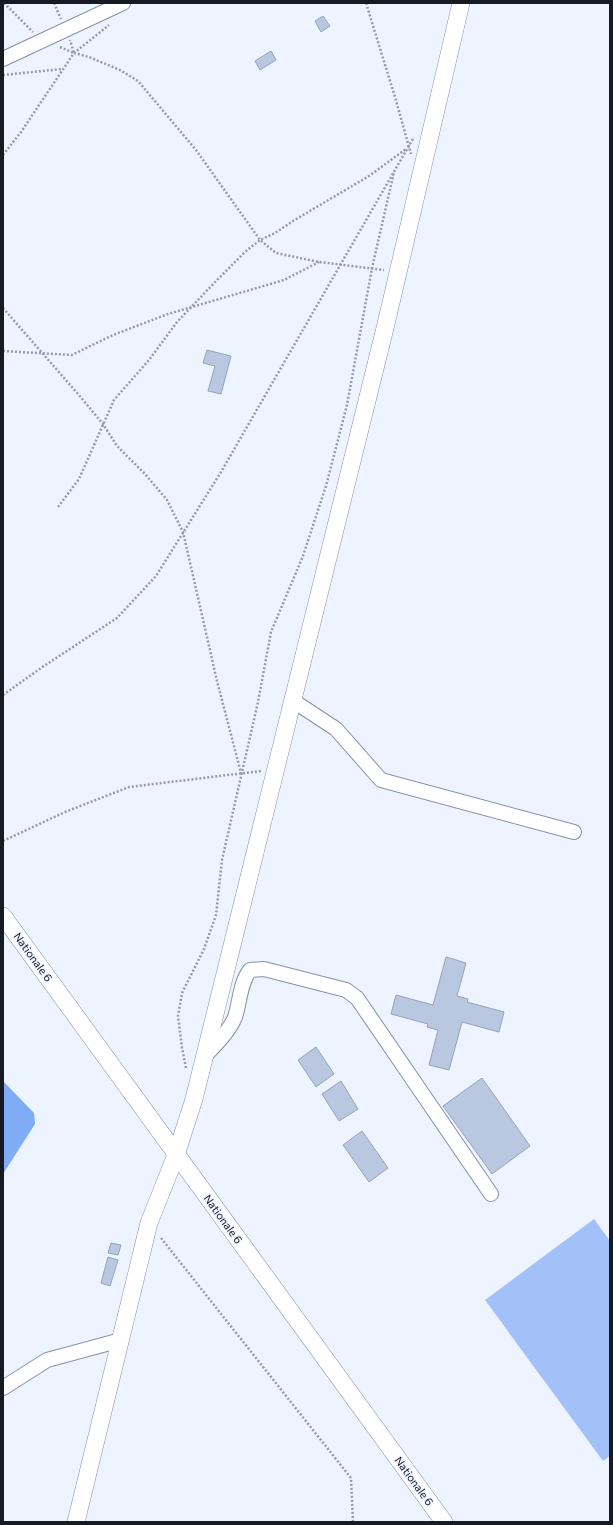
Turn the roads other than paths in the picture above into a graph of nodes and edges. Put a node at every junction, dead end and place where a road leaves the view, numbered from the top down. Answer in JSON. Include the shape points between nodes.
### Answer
{"nodes":[{"id":1,"x":123,"y":3,"type":"edge"},
{"id":2,"x":462,"y":3,"type":"edge"},
{"id":3,"x":3,"y":59,"type":"edge"},
{"id":4,"x":292,"y":700,"type":"junction"},
{"id":5,"x":574,"y":832,"type":"dead end"},
{"id":6,"x":3,"y":916,"type":"edge"},
{"id":7,"x":204,"y":1057,"type":"junction"},
{"id":8,"x":176,"y":1155,"type":"junction"},
{"id":9,"x":491,"y":1194,"type":"dead end"},
{"id":10,"x":121,"y":1340,"type":"junction"},
{"id":11,"x":3,"y":1388,"type":"edge"},
{"id":12,"x":76,"y":1522,"type":"edge"},
{"id":13,"x":444,"y":1522,"type":"edge"}],
"edges":[{"from":1,"to":3,"type":"street"},
{"from":2,"to":4,"type":"main road"},
{"from":4,"to":5,"type":"street","via":[[336,729],[382,780]]},
{"from":4,"to":7,"type":"main road"},
{"from":6,"to":8,"type":"main road","name":"Nationale 6"},
{"from":7,"to":8,"type":"main road"},
{"from":7,"to":9,"type":"street","via":[[226,1033],[234,1018],[250,970],[264,969],[346,990],[357,998]]},
{"from":8,"to":10,"type":"main road","via":[[149,1223]]},
{"from":8,"to":13,"type":"main road","name":"Nationale 6"},
{"from":10,"to":11,"type":"street","via":[[47,1360]]},
{"from":10,"to":12,"type":"main road"}]}
